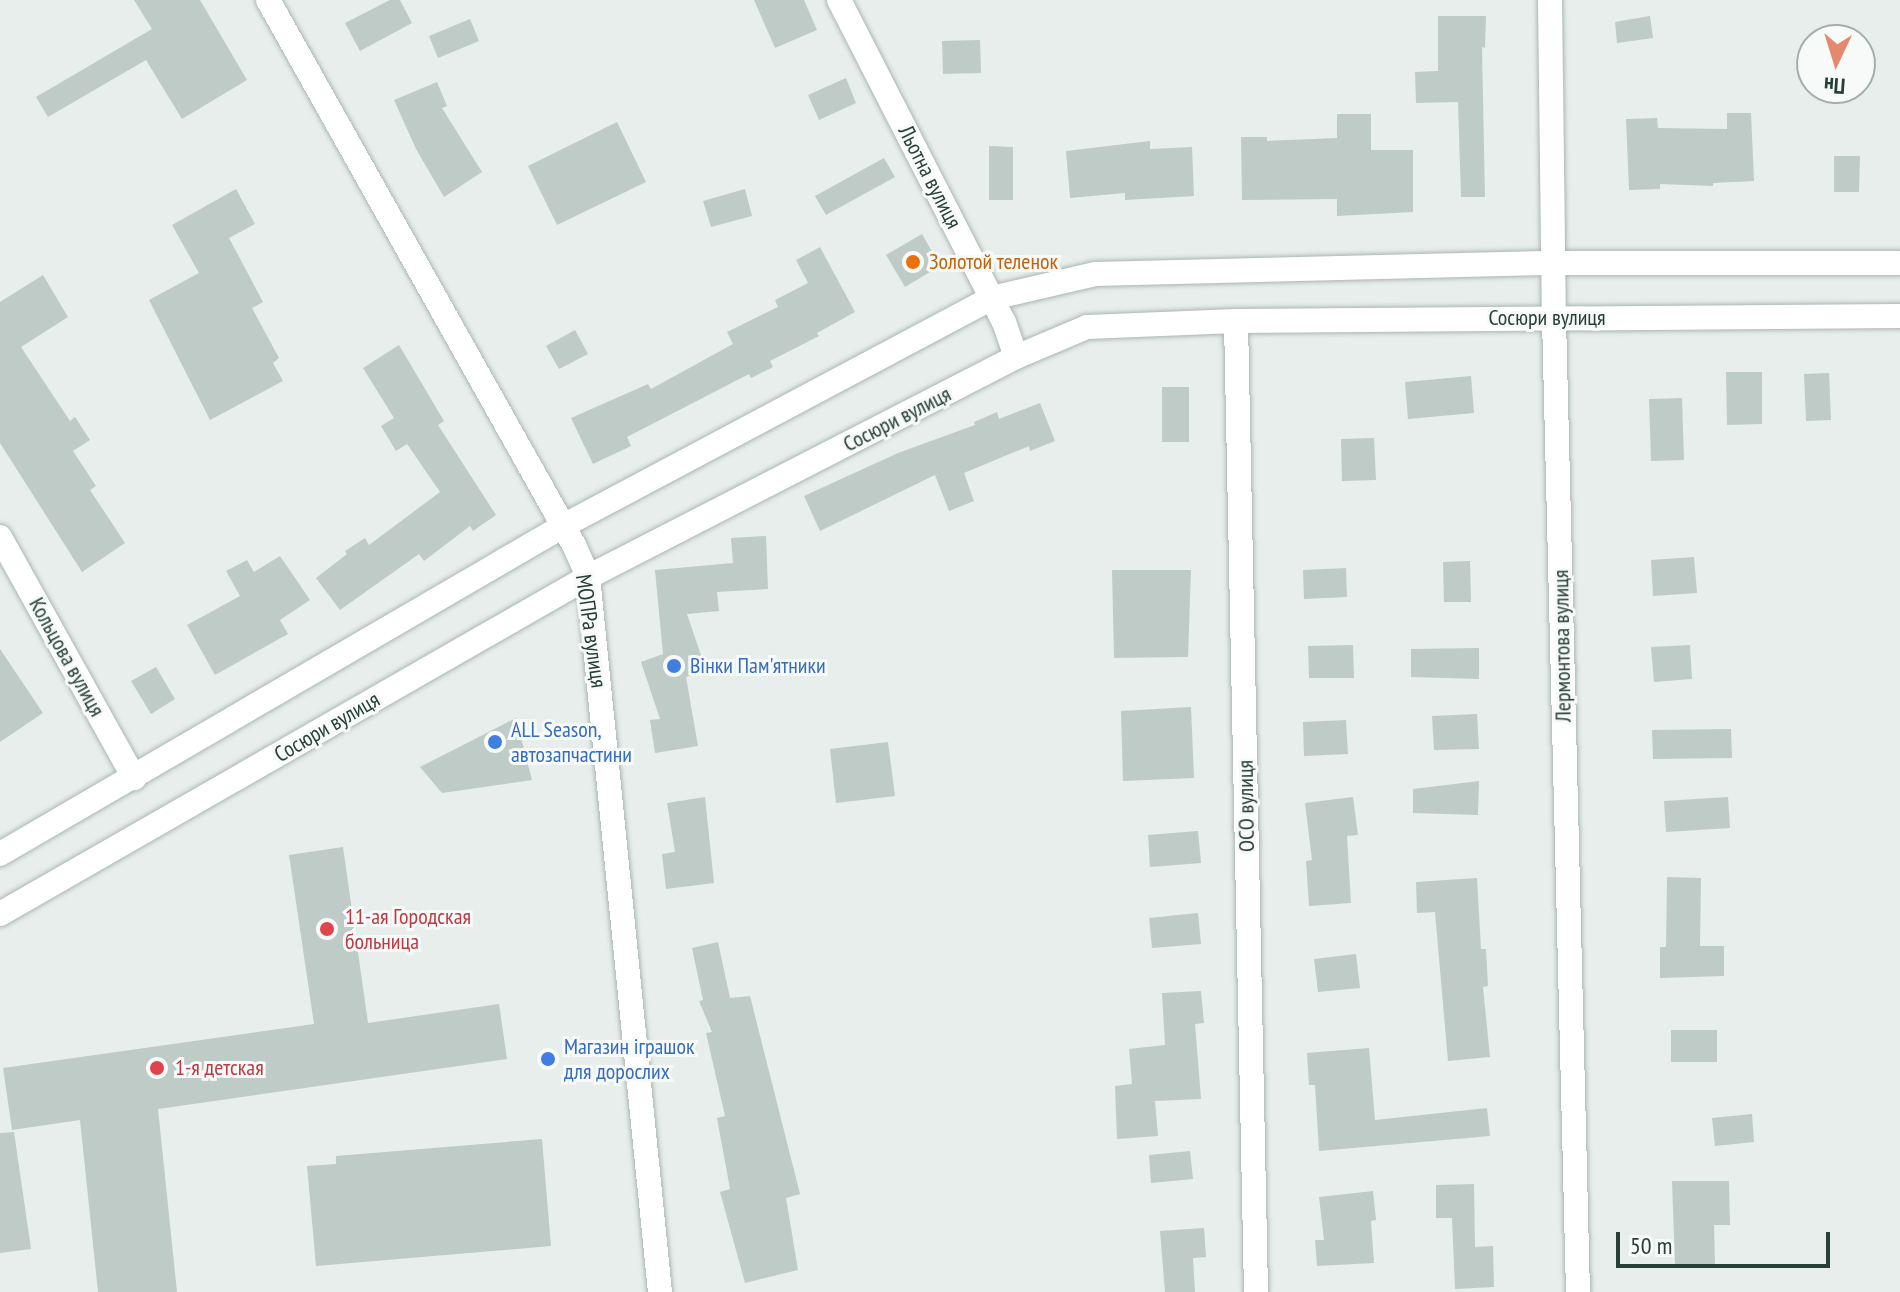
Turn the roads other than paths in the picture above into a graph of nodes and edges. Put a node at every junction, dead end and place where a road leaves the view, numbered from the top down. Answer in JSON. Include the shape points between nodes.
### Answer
{"nodes":[{"id":1,"x":268,"y":0,"type":"edge"},
{"id":2,"x":839,"y":0,"type":"edge"},
{"id":3,"x":1550,"y":0,"type":"edge"},
{"id":4,"x":1554,"y":263,"type":"junction"},
{"id":5,"x":1900,"y":263,"type":"edge"},
{"id":6,"x":992,"y":298,"type":"junction"},
{"id":7,"x":1900,"y":316,"type":"edge"},
{"id":8,"x":1554,"y":318,"type":"junction"},
{"id":9,"x":1236,"y":321,"type":"junction"},
{"id":10,"x":1016,"y":357,"type":"junction"},
{"id":11,"x":569,"y":536,"type":"junction"},
{"id":12,"x":0,"y":537,"type":"edge"},
{"id":13,"x":588,"y":577,"type":"junction"},
{"id":14,"x":134,"y":778,"type":"junction"},
{"id":15,"x":0,"y":854,"type":"edge"},
{"id":16,"x":0,"y":914,"type":"edge"},
{"id":17,"x":660,"y":1292,"type":"edge"},
{"id":18,"x":1256,"y":1292,"type":"edge"},
{"id":19,"x":1578,"y":1292,"type":"edge"}],
"edges":[{"from":1,"to":11,"type":"street","name":"МОПРа вулиця"},
{"from":2,"to":6,"type":"street","name":"Льотна вулиця"},
{"from":3,"to":4,"type":"street","name":"Лермонтова вулиця"},
{"from":4,"to":5,"type":"street"},
{"from":4,"to":6,"type":"street","via":[[1095,274]]},
{"from":4,"to":8,"type":"street","name":"Лермонтова вулиця"},
{"from":6,"to":10,"type":"street","name":"Льотна вулиця"},
{"from":6,"to":11,"type":"street"},
{"from":7,"to":8,"type":"street","name":"Сосюри вулиця"},
{"from":8,"to":9,"type":"street","name":"Сосюри вулиця"},
{"from":8,"to":19,"type":"street","name":"Лермонтова вулиця"},
{"from":9,"to":10,"type":"street","name":"Сосюри вулиця","via":[[1087,327]]},
{"from":9,"to":18,"type":"street","name":"ОСО вулиця"},
{"from":10,"to":13,"type":"street","name":"Сосюри вулиця"},
{"from":11,"to":13,"type":"street","name":"МОПРа вулиця"},
{"from":11,"to":14,"type":"street"},
{"from":12,"to":14,"type":"street","name":"Кольцова вулиця"},
{"from":13,"to":16,"type":"street","name":"Сосюри вулиця"},
{"from":13,"to":17,"type":"street","name":"МОПРа вулиця"},
{"from":14,"to":15,"type":"street"}]}
